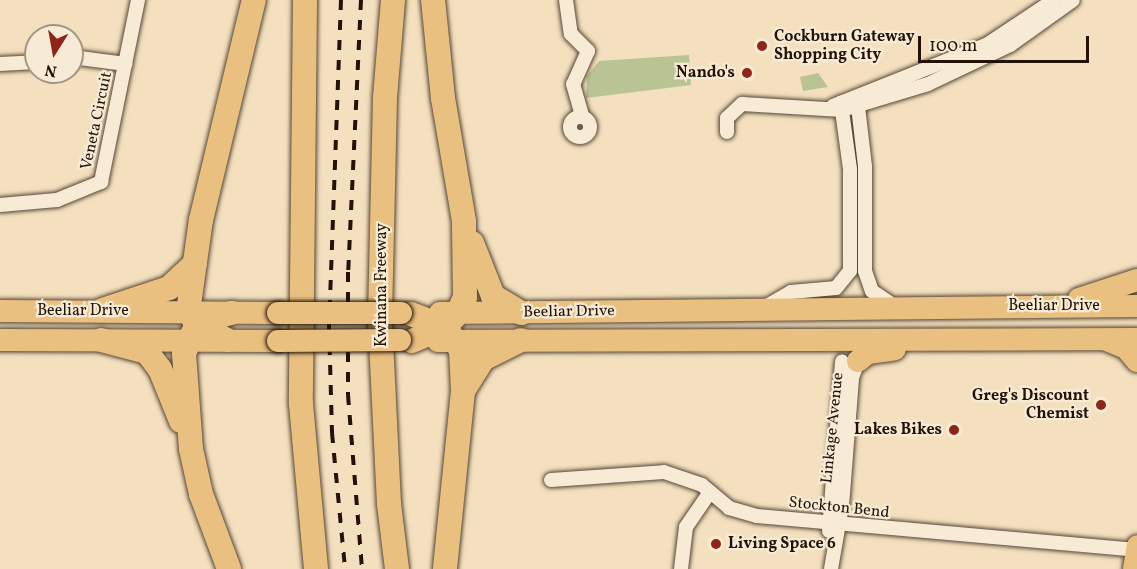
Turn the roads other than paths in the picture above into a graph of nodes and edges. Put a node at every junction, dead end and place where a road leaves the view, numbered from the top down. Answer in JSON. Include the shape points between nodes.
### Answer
{"nodes":[{"id":1,"x":138,"y":0,"type":"edge"},
{"id":2,"x":255,"y":0,"type":"edge"},
{"id":3,"x":305,"y":0,"type":"edge"},
{"id":4,"x":393,"y":0,"type":"edge"},
{"id":5,"x":433,"y":0,"type":"edge"},
{"id":6,"x":566,"y":0,"type":"edge"},
{"id":7,"x":1054,"y":0,"type":"edge"},
{"id":8,"x":1072,"y":0,"type":"edge"},
{"id":9,"x":84,"y":59,"type":"edge"},
{"id":10,"x":24,"y":63,"type":"edge"},
{"id":11,"x":0,"y":64,"type":"edge"},
{"id":12,"x":126,"y":64,"type":"junction"},
{"id":13,"x":858,"y":102,"type":"junction"},
{"id":14,"x":838,"y":106,"type":"junction"},
{"id":15,"x":578,"y":117,"type":"dead end"},
{"id":16,"x":727,"y":132,"type":"dead end"},
{"id":17,"x":0,"y":205,"type":"edge"},
{"id":18,"x":464,"y":221,"type":"junction"},
{"id":19,"x":195,"y":264,"type":"junction"},
{"id":20,"x":1137,"y":280,"type":"edge"},
{"id":21,"x":1061,"y":304,"type":"junction"},
{"id":22,"x":894,"y":306,"type":"junction"},
{"id":23,"x":1137,"y":306,"type":"edge"},
{"id":24,"x":761,"y":309,"type":"junction"},
{"id":25,"x":0,"y":310,"type":"edge"},
{"id":26,"x":103,"y":310,"type":"junction"},
{"id":27,"x":232,"y":313,"type":"joint"},
{"id":28,"x":406,"y":313,"type":"joint"},
{"id":29,"x":521,"y":313,"type":"junction"},
{"id":30,"x":191,"y":326,"type":"junction"},
{"id":31,"x":454,"y":327,"type":"junction"},
{"id":32,"x":943,"y":339,"type":"junction"},
{"id":33,"x":1102,"y":339,"type":"junction"},
{"id":34,"x":1137,"y":339,"type":"edge"},
{"id":35,"x":0,"y":340,"type":"edge"},
{"id":36,"x":101,"y":340,"type":"junction"},
{"id":37,"x":227,"y":340,"type":"joint"},
{"id":38,"x":520,"y":340,"type":"junction"},
{"id":39,"x":816,"y":340,"type":"junction"},
{"id":40,"x":406,"y":341,"type":"joint"},
{"id":41,"x":850,"y":361,"type":"junction"},
{"id":42,"x":1137,"y":361,"type":"edge"},
{"id":43,"x":463,"y":391,"type":"junction"},
{"id":44,"x":191,"y":449,"type":"junction"},
{"id":45,"x":550,"y":480,"type":"dead end"},
{"id":46,"x":710,"y":492,"type":"junction"},
{"id":47,"x":834,"y":524,"type":"junction"},
{"id":48,"x":1137,"y":545,"type":"edge"},
{"id":49,"x":1136,"y":550,"type":"edge"},
{"id":50,"x":229,"y":569,"type":"edge"},
{"id":51,"x":316,"y":569,"type":"edge"},
{"id":52,"x":398,"y":569,"type":"edge"},
{"id":53,"x":445,"y":569,"type":"edge"},
{"id":54,"x":681,"y":569,"type":"edge"},
{"id":55,"x":830,"y":569,"type":"edge"},
{"id":56,"x":1134,"y":569,"type":"edge"}],
"edges":[{"from":1,"to":12,"type":"street","name":"Veneta Circuit"},
{"from":2,"to":19,"type":"highway","via":[[221,129]]},
{"from":3,"to":51,"type":"highway","via":[[302,404]]},
{"from":4,"to":52,"type":"highway","name":"Kwinana Freeway","via":[[385,97],[380,320],[389,504]]},
{"from":5,"to":18,"type":"highway","via":[[443,98]]},
{"from":6,"to":15,"type":"street","via":[[571,34],[588,51],[575,78]]},
{"from":7,"to":13,"type":"street","via":[[988,44]]},
{"from":8,"to":13,"type":"street","via":[[1033,31],[978,62]]},
{"from":9,"to":12,"type":"street"},
{"from":10,"to":11,"type":"street"},
{"from":12,"to":17,"type":"street","name":"Veneta Circuit","via":[[101,182],[57,200]]},
{"from":13,"to":14,"type":"street"},
{"from":13,"to":22,"type":"street","via":[[865,166],[865,271],[872,291]]},
{"from":14,"to":16,"type":"street","via":[[784,109],[742,104],[727,118]]},
{"from":14,"to":24,"type":"street","via":[[850,169],[850,271],[836,288],[791,292]]},
{"from":18,"to":29,"type":"highway","via":[[493,296]]},
{"from":18,"to":31,"type":"highway","via":[[465,297]]},
{"from":19,"to":26,"type":"highway","via":[[169,288]]},
{"from":19,"to":30,"type":"highway"},
{"from":20,"to":21,"type":"highway"},
{"from":21,"to":22,"type":"highway","name":"Beeliar Drive"},
{"from":21,"to":23,"type":"highway","name":"Beeliar Drive"},
{"from":22,"to":24,"type":"highway","name":"Beeliar Drive"},
{"from":24,"to":29,"type":"highway","name":"Beeliar Drive"},
{"from":25,"to":26,"type":"highway","name":"Beeliar Drive"},
{"from":26,"to":30,"type":"highway","name":"Beeliar Drive"},
{"from":27,"to":28,"type":"highway","bridge":true},
{"from":27,"to":30,"type":"highway"},
{"from":28,"to":31,"type":"highway"},
{"from":29,"to":31,"type":"highway","name":"Beeliar Drive"},
{"from":30,"to":36,"type":"highway","name":"Beeliar Drive"},
{"from":30,"to":37,"type":"highway"},
{"from":30,"to":44,"type":"highway","via":[[184,353]]},
{"from":31,"to":38,"type":"highway","name":"Beeliar Drive"},
{"from":31,"to":40,"type":"highway"},
{"from":31,"to":43,"type":"highway"},
{"from":32,"to":33,"type":"highway","name":"Beeliar Drive"},
{"from":32,"to":39,"type":"highway","name":"Beeliar Drive"},
{"from":32,"to":41,"type":"highway","via":[[874,351]]},
{"from":33,"to":34,"type":"highway","name":"Beeliar Drive"},
{"from":33,"to":42,"type":"highway","via":[[1118,343]]},
{"from":35,"to":36,"type":"highway","name":"Beeliar Drive"},
{"from":36,"to":44,"type":"highway","via":[[147,352],[157,363]]},
{"from":37,"to":40,"type":"highway","bridge":true},
{"from":38,"to":39,"type":"highway","name":"Beeliar Drive"},
{"from":38,"to":43,"type":"highway","via":[[483,359]]},
{"from":39,"to":41,"type":"highway","via":[[832,345]]},
{"from":41,"to":47,"type":"street","name":"Linkage Avenue","via":[[852,378]]},
{"from":43,"to":53,"type":"highway"},
{"from":44,"to":50,"type":"highway","via":[[201,494]]},
{"from":45,"to":46,"type":"street","name":"Stockton Bend","via":[[664,472]]},
{"from":46,"to":47,"type":"street","name":"Stockton Bend","via":[[729,508],[757,516]]},
{"from":46,"to":54,"type":"street","via":[[686,527]]},
{"from":47,"to":49,"type":"street","name":"Stockton Bend"},
{"from":47,"to":55,"type":"street","name":"Linkage Avenue"},
{"from":48,"to":49,"type":"main road"},
{"from":49,"to":56,"type":"main road"}]}
